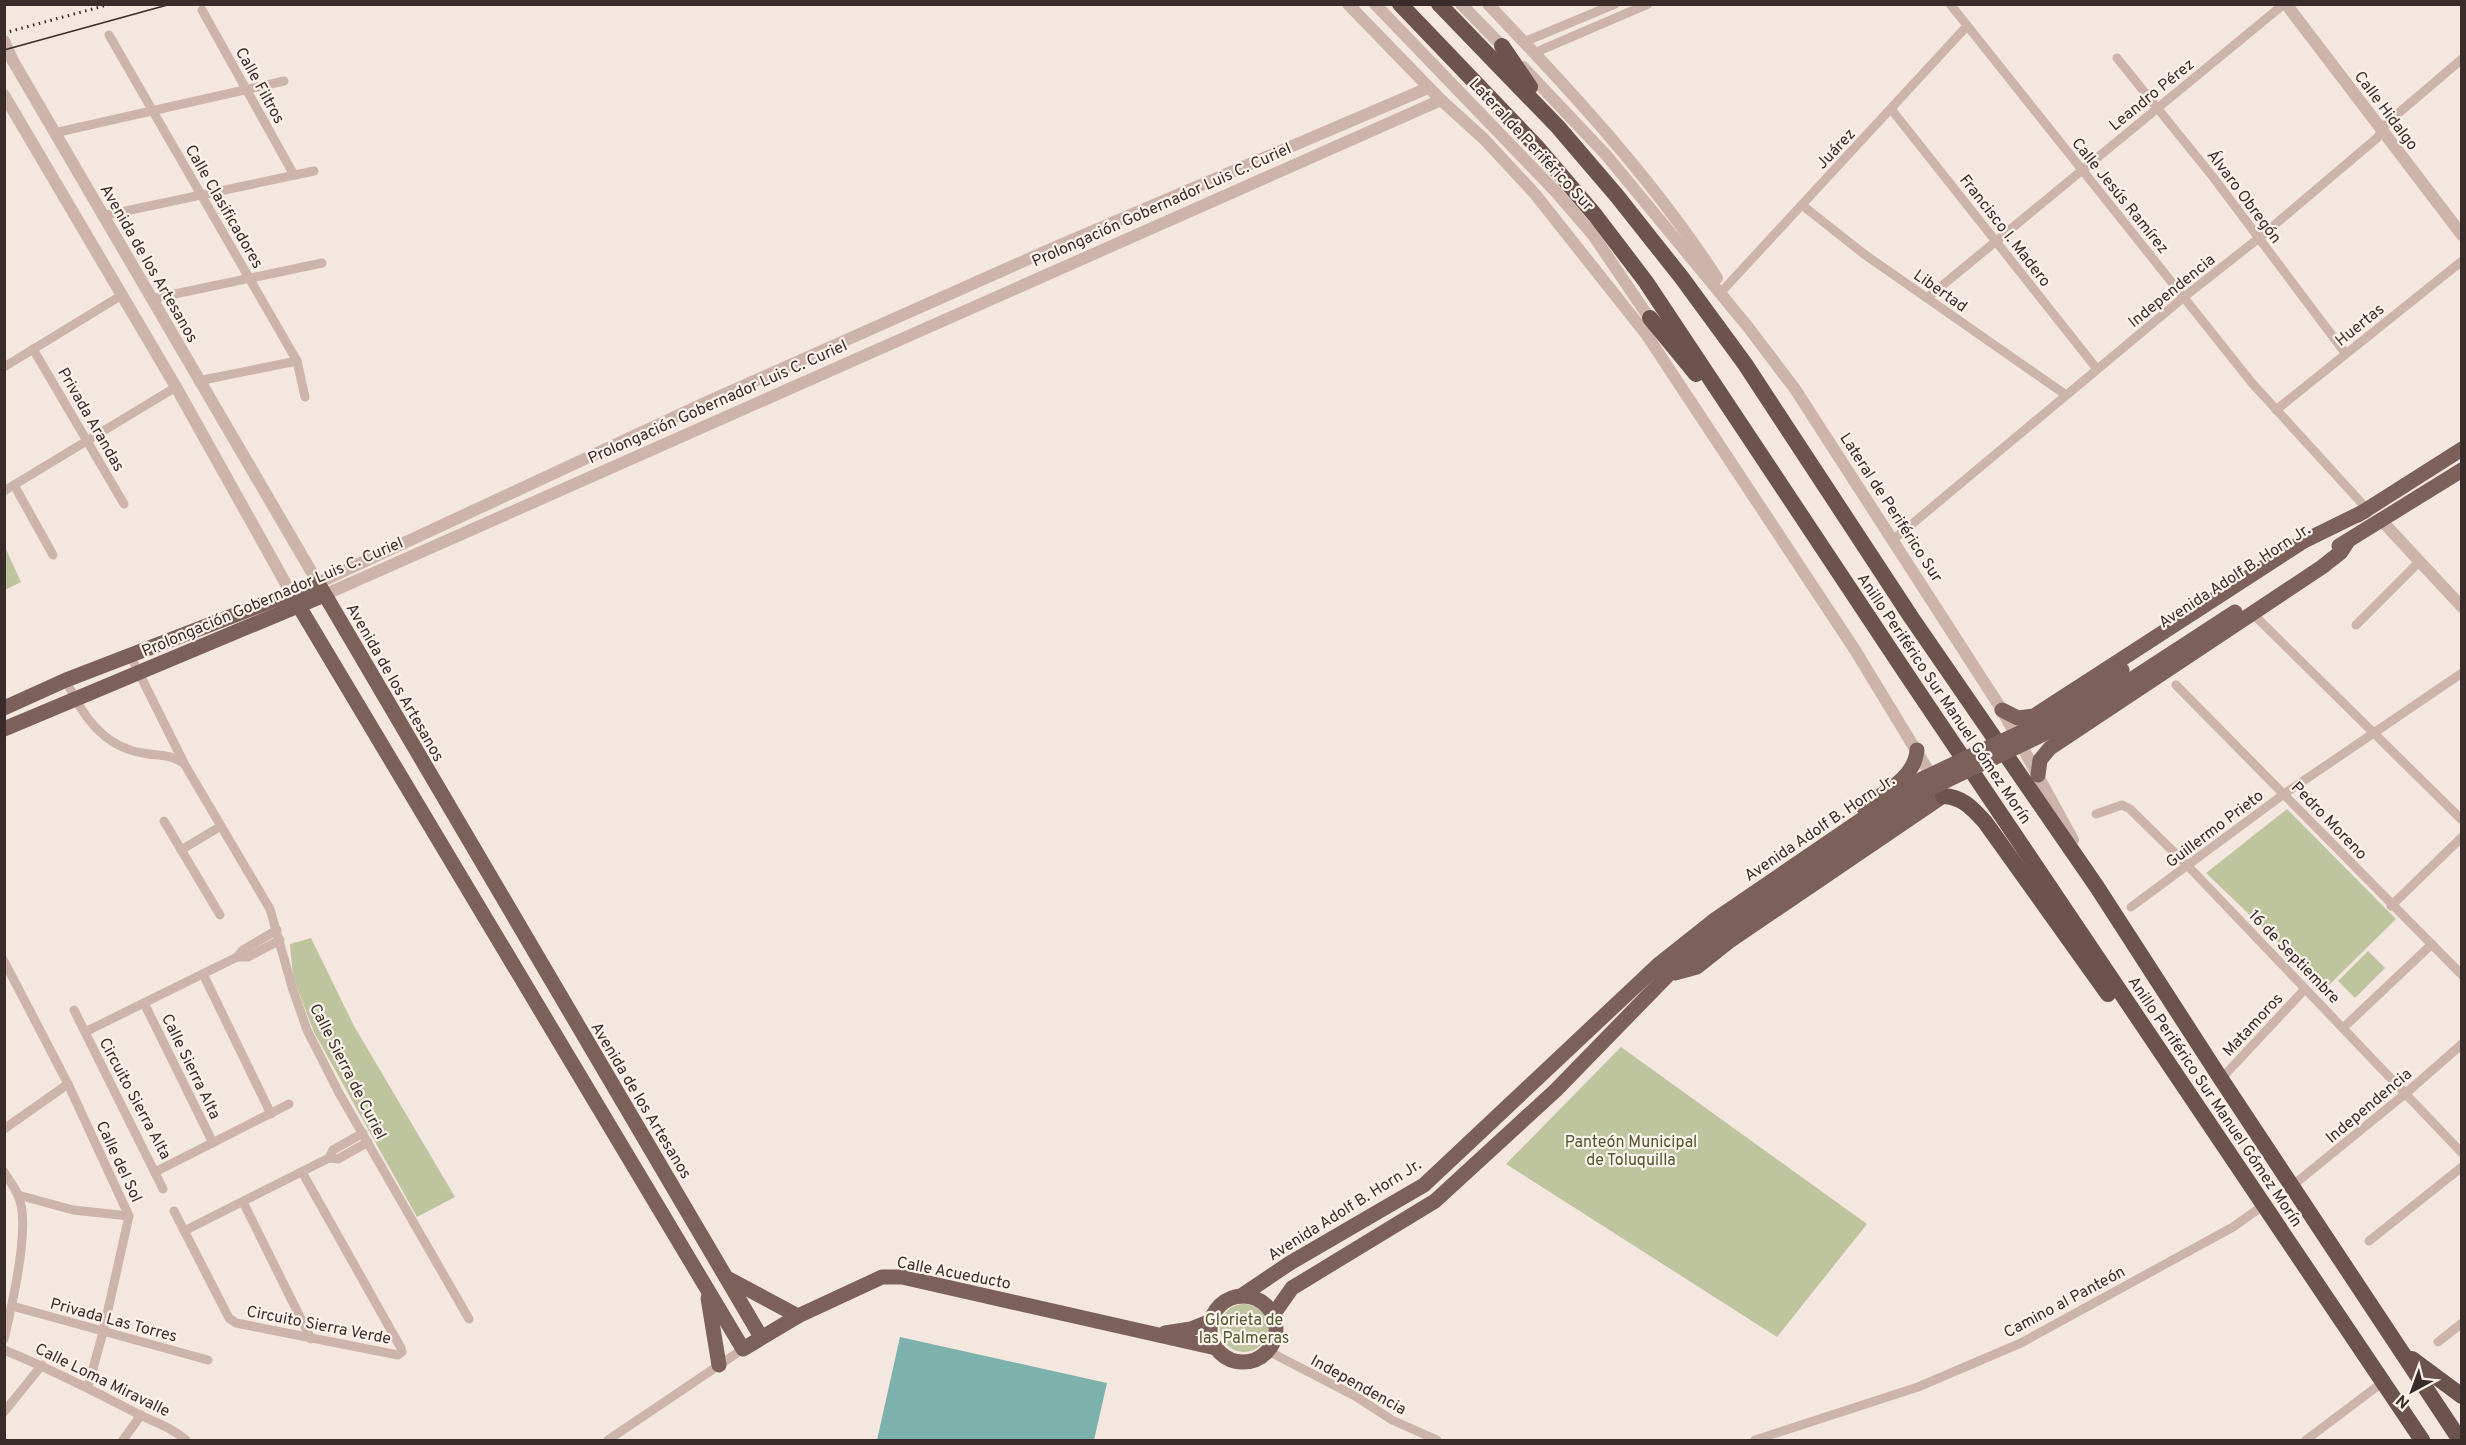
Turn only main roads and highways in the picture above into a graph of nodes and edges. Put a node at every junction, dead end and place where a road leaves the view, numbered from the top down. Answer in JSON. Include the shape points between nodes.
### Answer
{"nodes":[{"id":1,"x":1400,"y":4,"type":"edge"},
{"id":2,"x":1439,"y":4,"type":"edge"},
{"id":3,"x":1502,"y":46,"type":"road end"},
{"id":4,"x":1558,"y":127,"type":"junction"},
{"id":5,"x":1650,"y":318,"type":"road end"},
{"id":6,"x":2462,"y":449,"type":"edge"},
{"id":7,"x":1761,"y":454,"type":"junction"},
{"id":8,"x":2462,"y":470,"type":"edge"},
{"id":9,"x":2366,"y":510,"type":"junction"},
{"id":10,"x":2348,"y":541,"type":"junction"},
{"id":11,"x":321,"y":589,"type":"joint"},
{"id":12,"x":295,"y":599,"type":"junction"},
{"id":13,"x":2103,"y":671,"type":"junction"},
{"id":14,"x":2126,"y":675,"type":"junction"},
{"id":15,"x":2058,"y":700,"type":"junction"},
{"id":16,"x":2121,"y":700,"type":"junction"},
{"id":17,"x":4,"y":708,"type":"edge"},
{"id":18,"x":2002,"y":710,"type":"road end"},
{"id":19,"x":4,"y":729,"type":"edge"},
{"id":20,"x":2078,"y":729,"type":"junction"},
{"id":21,"x":1917,"y":750,"type":"road end"},
{"id":22,"x":2038,"y":775,"type":"road end"},
{"id":23,"x":1898,"y":783,"type":"junction"},
{"id":24,"x":1943,"y":796,"type":"joint"},
{"id":25,"x":1918,"y":811,"type":"junction"},
{"id":26,"x":1664,"y":970,"type":"junction"},
{"id":27,"x":575,"y":1023,"type":"junction"},
{"id":28,"x":555,"y":1036,"type":"junction"},
{"id":29,"x":2168,"y":1062,"type":"junction"},
{"id":30,"x":644,"y":1140,"type":"junction"},
{"id":31,"x":623,"y":1149,"type":"junction"},
{"id":32,"x":728,"y":1278,"type":"junction"},
{"id":33,"x":707,"y":1289,"type":"junction"},
{"id":34,"x":1241,"y":1296,"type":"junction"},
{"id":35,"x":1273,"y":1315,"type":"junction"},
{"id":36,"x":798,"y":1316,"type":"junction"},
{"id":37,"x":1211,"y":1321,"type":"junction"},
{"id":38,"x":1155,"y":1335,"type":"junction"},
{"id":39,"x":761,"y":1338,"type":"junction"},
{"id":40,"x":1216,"y":1348,"type":"junction"},
{"id":41,"x":2402,"y":1352,"type":"junction"},
{"id":42,"x":719,"y":1365,"type":"road end"},
{"id":43,"x":2462,"y":1396,"type":"edge"},
{"id":44,"x":2422,"y":1440,"type":"edge"},
{"id":45,"x":2460,"y":1440,"type":"edge"}],
"edges":[{"from":1,"to":7,"type":"highway","name":"Anillo Periférico Sur Manuel Gómez Morín","via":[[1523,131],[1595,215],[1647,282]]},
{"from":2,"to":4,"type":"highway","name":"Anillo Periférico Sur Manuel Gómez Morín"},
{"from":3,"to":4,"type":"highway"},
{"from":4,"to":41,"type":"highway","name":"Anillo Periférico Sur Manuel Gómez Morín","via":[[1682,278],[1745,364],[1911,617],[2097,887]]},
{"from":5,"to":7,"type":"highway"},
{"from":6,"to":9,"type":"main road","name":"Avenida Adolf B. Horn Jr."},
{"from":7,"to":29,"type":"highway","name":"Anillo Periférico Sur Manuel Gómez Morín"},
{"from":8,"to":10,"type":"main road","name":"Avenida Adolf B. Horn Jr."},
{"from":9,"to":13,"type":"main road","via":[[2304,541]]},
{"from":9,"to":14,"type":"main road","name":"Avenida Adolf B. Horn Jr."},
{"from":10,"to":14,"type":"main road","name":"Avenida Adolf B. Horn Jr."},
{"from":10,"to":16,"type":"main road","via":[[2322,567]]},
{"from":11,"to":12,"type":"main road","name":"Prolongación Gobernador Luis C. Curiel"},
{"from":11,"to":27,"type":"main road","name":"Avenida de los Artesanos"},
{"from":12,"to":17,"type":"main road","name":"Prolongación Gobernador Luis C. Curiel","via":[[130,655]]},
{"from":12,"to":19,"type":"main road","name":"Prolongación Gobernador Luis C. Curiel"},
{"from":12,"to":28,"type":"main road"},
{"from":13,"to":15,"type":"main road"},
{"from":13,"to":16,"type":"main road"},
{"from":14,"to":26,"type":"main road","name":"Avenida Adolf B. Horn Jr.","bridge":true,"via":[[2054,729],[1887,810]]},
{"from":15,"to":18,"type":"main road","via":[[2026,718]]},
{"from":15,"to":20,"type":"main road","via":[[2053,709],[2054,722],[2062,730]]},
{"from":16,"to":20,"type":"main road"},
{"from":20,"to":22,"type":"main road","via":[[2044,754]]},
{"from":21,"to":23,"type":"main road","via":[[1912,768]]},
{"from":23,"to":25,"type":"main road","via":[[1913,793]]},
{"from":23,"to":26,"type":"main road","via":[[1674,940]]},
{"from":24,"to":25,"type":"main road"},
{"from":24,"to":29,"type":"highway","via":[[1966,802],[1985,822],[2119,1008]]},
{"from":25,"to":26,"type":"main road","via":[[1697,967]]},
{"from":26,"to":34,"type":"main road","name":"Avenida Adolf B. Horn Jr.","via":[[1424,1185]]},
{"from":26,"to":35,"type":"main road","name":"Avenida Adolf B. Horn Jr.","via":[[1556,1090],[1435,1201],[1292,1288]]},
{"from":27,"to":28,"type":"main road"},
{"from":27,"to":30,"type":"main road","name":"Avenida de los Artesanos"},
{"from":28,"to":31,"type":"main road"},
{"from":29,"to":44,"type":"highway","name":"Anillo Periférico Sur Manuel Gómez Morín"},
{"from":30,"to":31,"type":"main road"},
{"from":30,"to":32,"type":"main road","name":"Avenida de los Artesanos"},
{"from":31,"to":33,"type":"main road"},
{"from":32,"to":36,"type":"main road"},
{"from":32,"to":39,"type":"main road","name":"Avenida de los Artesanos"},
{"from":33,"to":39,"type":"main road","name":"Calle Acueducto","via":[[743,1349]]},
{"from":33,"to":42,"type":"main road"},
{"from":34,"to":35,"type":"main road","via":[[1260,1300]]},
{"from":34,"to":37,"type":"main road","via":[[1222,1304]]},
{"from":35,"to":40,"type":"main road","via":[[1276,1334],[1268,1351],[1251,1361],[1232,1360]]},
{"from":36,"to":38,"type":"main road","name":"Calle Acueducto","via":[[882,1277],[902,1277]]},
{"from":36,"to":39,"type":"main road","name":"Calle Acueducto"},
{"from":37,"to":38,"type":"main road","name":"Calle Acueducto"},
{"from":37,"to":40,"type":"main road"},
{"from":38,"to":40,"type":"main road","name":"Calle Acueducto"},
{"from":41,"to":43,"type":"highway"},
{"from":41,"to":45,"type":"highway","name":"Anillo Periférico Sur Manuel Gómez Morín"}]}
